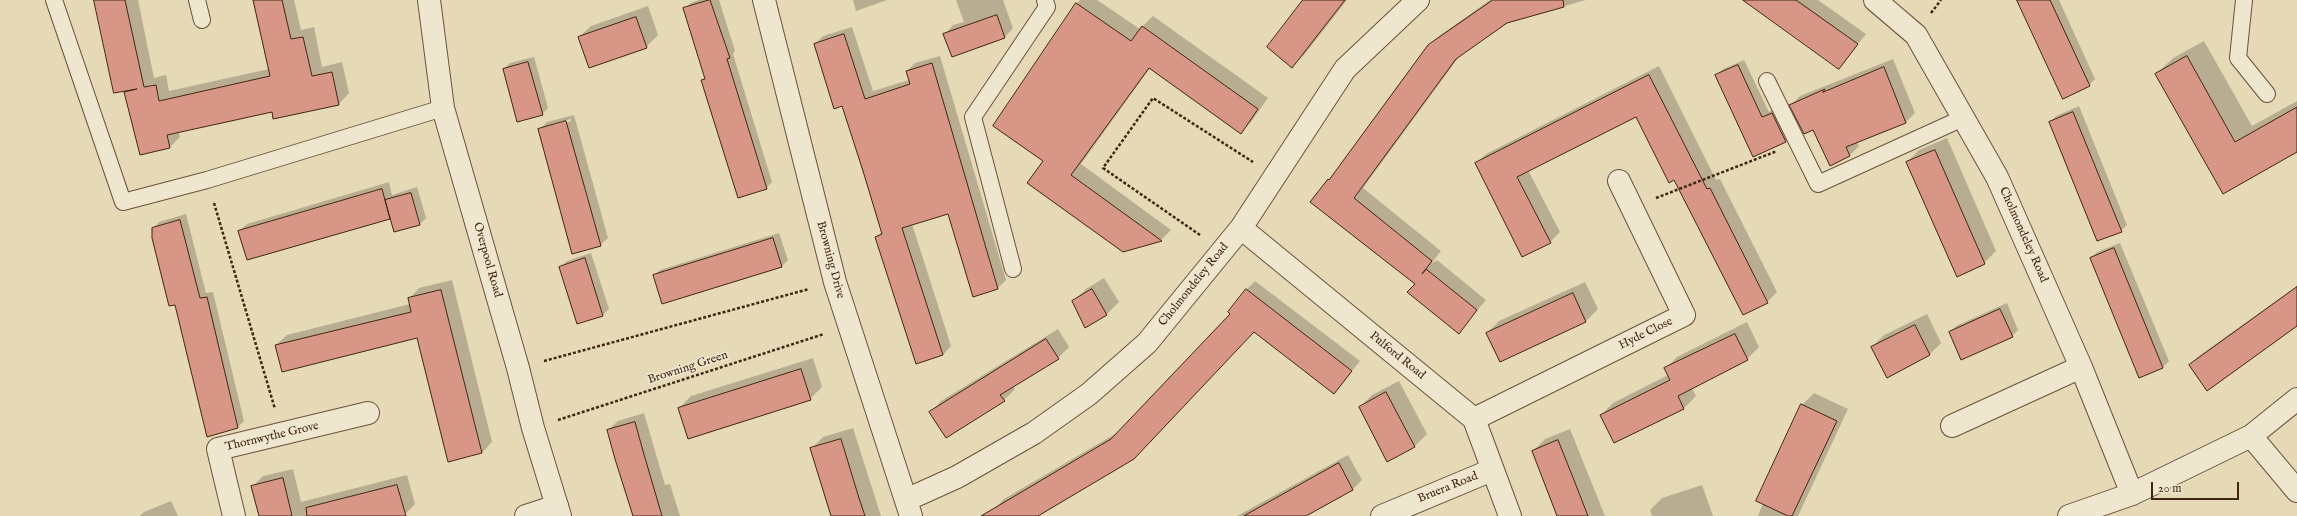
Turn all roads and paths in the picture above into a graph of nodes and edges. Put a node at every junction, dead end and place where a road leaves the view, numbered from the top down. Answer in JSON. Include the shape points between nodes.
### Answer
{"nodes":[{"id":1,"x":54,"y":0,"type":"edge"},
{"id":2,"x":197,"y":0,"type":"edge"},
{"id":3,"x":432,"y":0,"type":"edge"},
{"id":4,"x":764,"y":0,"type":"edge"},
{"id":5,"x":1045,"y":0,"type":"edge"},
{"id":6,"x":1418,"y":0,"type":"edge"},
{"id":7,"x":1875,"y":0,"type":"edge"},
{"id":8,"x":2244,"y":0,"type":"edge"},
{"id":9,"x":202,"y":20,"type":"dead end"},
{"id":10,"x":1767,"y":81,"type":"dead end"},
{"id":11,"x":2267,"y":94,"type":"dead end"},
{"id":12,"x":443,"y":108,"type":"junction"},
{"id":13,"x":1963,"y":118,"type":"junction"},
{"id":14,"x":1798,"y":143,"type":"junction"},
{"id":15,"x":1275,"y":176,"type":"junction"},
{"id":16,"x":207,"y":180,"type":"junction"},
{"id":17,"x":1619,"y":181,"type":"dead end"},
{"id":18,"x":1633,"y":207,"type":"junction"},
{"id":19,"x":1241,"y":228,"type":"junction"},
{"id":20,"x":1222,"y":250,"type":"junction"},
{"id":21,"x":1013,"y":270,"type":"dead end"},
{"id":22,"x":835,"y":282,"type":"junction"},
{"id":23,"x":848,"y":324,"type":"junction"},
{"id":24,"x":2081,"y":367,"type":"junction"},
{"id":25,"x":518,"y":368,"type":"junction"},
{"id":26,"x":2297,"y":400,"type":"edge"},
{"id":27,"x":368,"y":413,"type":"dead end"},
{"id":28,"x":1474,"y":419,"type":"junction"},
{"id":29,"x":1952,"y":426,"type":"dead end"},
{"id":30,"x":533,"y":428,"type":"junction"},
{"id":31,"x":282,"y":434,"type":"junction"},
{"id":32,"x":2251,"y":436,"type":"junction"},
{"id":33,"x":1492,"y":470,"type":"junction"},
{"id":34,"x":2297,"y":490,"type":"edge"},
{"id":35,"x":2132,"y":494,"type":"junction"},
{"id":36,"x":908,"y":508,"type":"edge"},
{"id":37,"x":558,"y":511,"type":"edge"},
{"id":38,"x":234,"y":516,"type":"edge"},
{"id":39,"x":526,"y":516,"type":"edge"},
{"id":40,"x":1382,"y":516,"type":"edge"},
{"id":41,"x":1510,"y":516,"type":"edge"},
{"id":42,"x":2069,"y":516,"type":"edge"}],
"edges":[{"from":1,"to":16,"type":"lane","via":[[123,202]]},
{"from":2,"to":9,"type":"lane"},
{"from":3,"to":12,"type":"street","name":"Overpool Road"},
{"from":4,"to":22,"type":"street","name":"Browning Drive"},
{"from":5,"to":21,"type":"lane","via":[[1047,7],[972,117]]},
{"from":6,"to":15,"type":"street","name":"Cholmondeley Road","via":[[1345,69]]},
{"from":7,"to":13,"type":"street","name":"Cholmondeley Road","via":[[1916,35]]},
{"from":8,"to":11,"type":"lane","via":[[2238,58]]},
{"from":10,"to":14,"type":"lane"},
{"from":12,"to":16,"type":"lane"},
{"from":12,"to":25,"type":"street","name":"Overpool Road"},
{"from":13,"to":14,"type":"lane","via":[[1818,184]]},
{"from":13,"to":24,"type":"street","name":"Cholmondeley Road","via":[[1997,177]]},
{"from":14,"to":18,"type":"path"},
{"from":15,"to":19,"type":"street","name":"Cholmondeley Road"},
{"from":15,"to":20,"type":"path","via":[[1153,98],[1103,168]]},
{"from":16,"to":31,"type":"path"},
{"from":17,"to":18,"type":"street","name":"Hyde Close"},
{"from":18,"to":28,"type":"street","name":"Hyde Close","via":[[1684,315]]},
{"from":19,"to":20,"type":"street","name":"Cholmondeley Road"},
{"from":19,"to":28,"type":"street","name":"Pulford Road"},
{"from":20,"to":36,"type":"street","name":"Cholmondeley Road","via":[[1147,343],[1089,394],[1034,433]]},
{"from":22,"to":23,"type":"street","name":"Browning Drive"},
{"from":22,"to":25,"type":"path"},
{"from":23,"to":30,"type":"path","name":"Browning Green"},
{"from":23,"to":36,"type":"street","name":"Browning Drive"},
{"from":24,"to":29,"type":"street"},
{"from":24,"to":35,"type":"street","name":"Cholmondeley Road"},
{"from":25,"to":30,"type":"street","name":"Overpool Road"},
{"from":26,"to":32,"type":"street"},
{"from":27,"to":31,"type":"street","name":"Thornwythe Grove"},
{"from":28,"to":33,"type":"street"},
{"from":30,"to":37,"type":"street","name":"Overpool Road"},
{"from":31,"to":38,"type":"street","name":"Thornwythe Grove","via":[[218,449]]},
{"from":32,"to":34,"type":"street"},
{"from":32,"to":35,"type":"street"},
{"from":33,"to":40,"type":"street","name":"Bruera Road"},
{"from":33,"to":41,"type":"street"},
{"from":35,"to":42,"type":"street"},
{"from":37,"to":39,"type":"street"}]}
